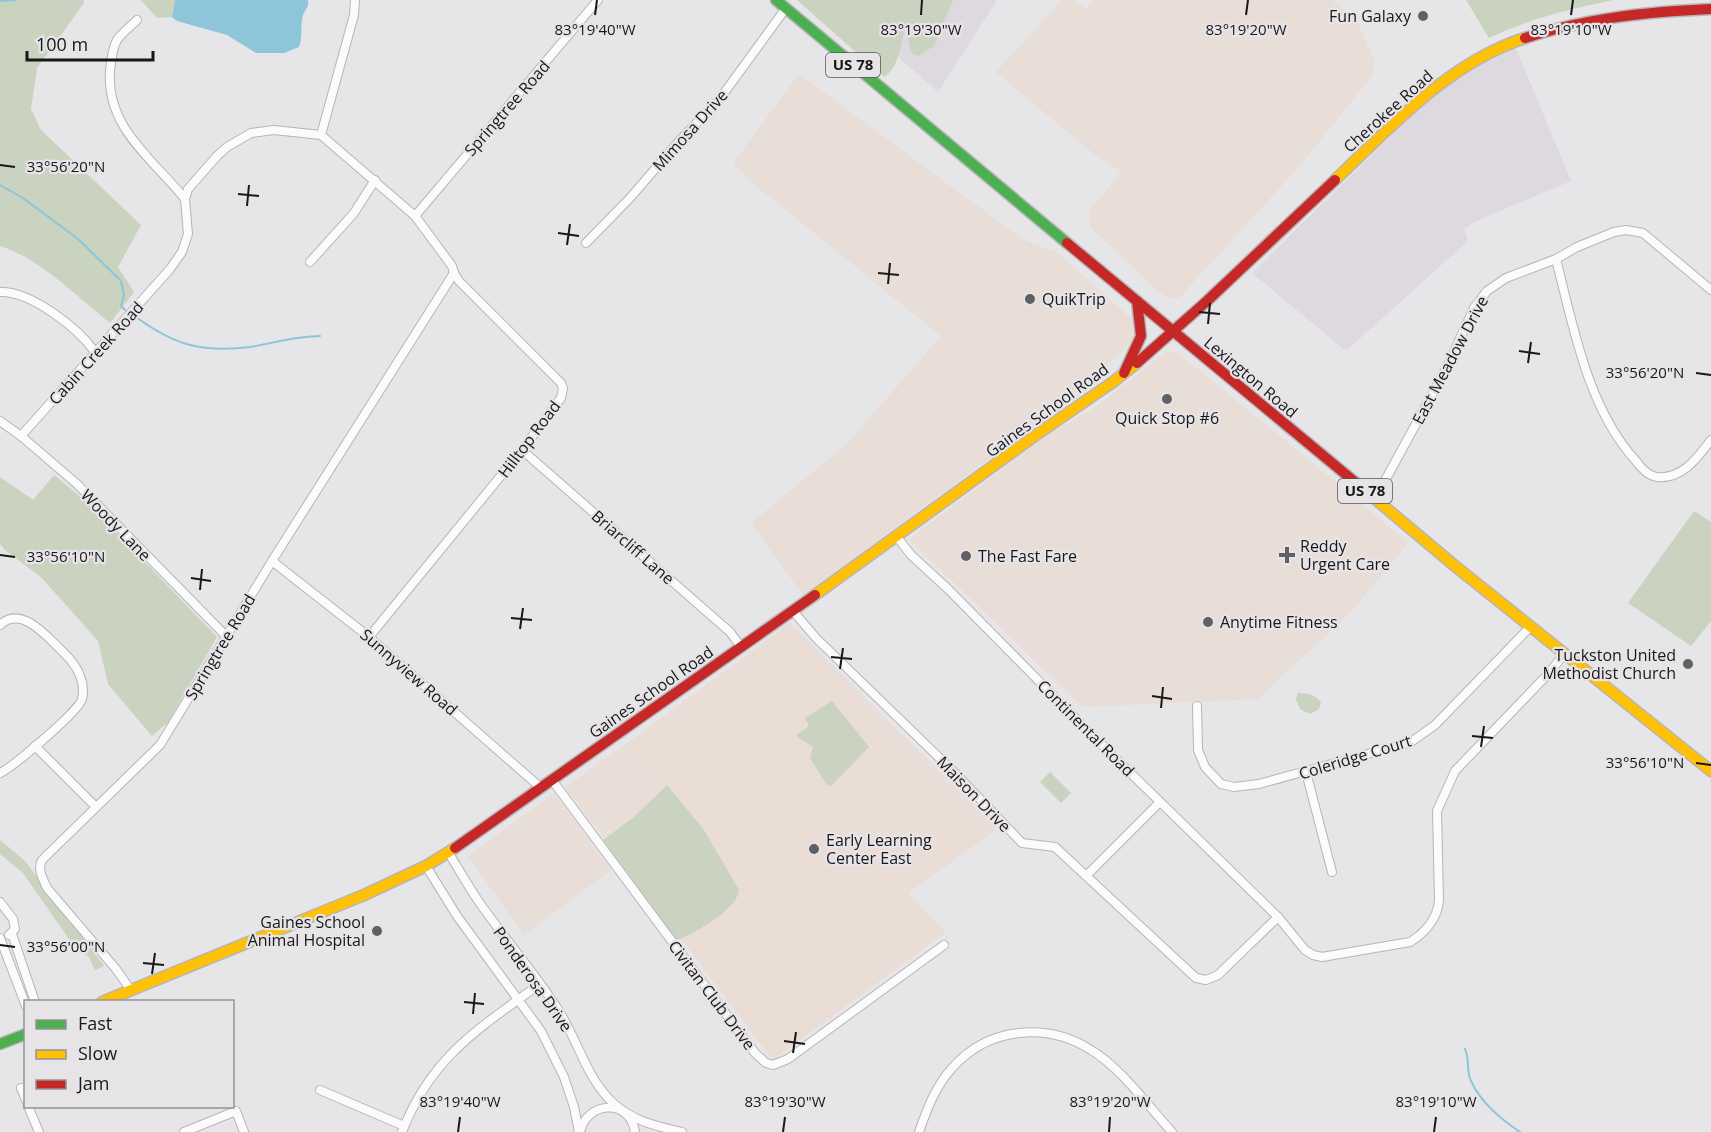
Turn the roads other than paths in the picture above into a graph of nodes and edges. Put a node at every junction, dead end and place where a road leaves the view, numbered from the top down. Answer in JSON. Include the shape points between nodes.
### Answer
{"nodes":[{"id":1,"x":355,"y":0,"type":"edge"},
{"id":2,"x":598,"y":0,"type":"edge"},
{"id":3,"x":776,"y":0,"type":"edge"},
{"id":4,"x":786,"y":8,"type":"junction"},
{"id":5,"x":1711,"y":9,"type":"edge"},
{"id":6,"x":137,"y":20,"type":"dead end"},
{"id":7,"x":321,"y":135,"type":"junction"},
{"id":8,"x":375,"y":180,"type":"junction"},
{"id":9,"x":185,"y":199,"type":"junction"},
{"id":10,"x":415,"y":216,"type":"junction"},
{"id":11,"x":586,"y":243,"type":"dead end"},
{"id":12,"x":1556,"y":259,"type":"junction"},
{"id":13,"x":310,"y":262,"type":"dead end"},
{"id":14,"x":454,"y":273,"type":"junction"},
{"id":15,"x":1711,"y":290,"type":"edge"},
{"id":16,"x":0,"y":292,"type":"edge"},
{"id":17,"x":1137,"y":301,"type":"junction"},
{"id":18,"x":1174,"y":331,"type":"junction"},
{"id":19,"x":96,"y":352,"type":"junction"},
{"id":20,"x":1124,"y":373,"type":"junction"},
{"id":21,"x":0,"y":421,"type":"edge"},
{"id":22,"x":21,"y":436,"type":"junction"},
{"id":23,"x":1711,"y":440,"type":"edge"},
{"id":24,"x":522,"y":450,"type":"junction"},
{"id":25,"x":1375,"y":499,"type":"junction"},
{"id":26,"x":897,"y":537,"type":"junction"},
{"id":27,"x":272,"y":561,"type":"junction"},
{"id":28,"x":793,"y":611,"type":"junction"},
{"id":29,"x":0,"y":625,"type":"edge"},
{"id":30,"x":1531,"y":626,"type":"junction"},
{"id":31,"x":226,"y":636,"type":"junction"},
{"id":32,"x":369,"y":637,"type":"junction"},
{"id":33,"x":741,"y":647,"type":"junction"},
{"id":34,"x":1564,"y":654,"type":"junction"},
{"id":35,"x":1197,"y":706,"type":"dead end"},
{"id":36,"x":35,"y":746,"type":"junction"},
{"id":37,"x":1711,"y":771,"type":"edge"},
{"id":38,"x":1306,"y":772,"type":"junction"},
{"id":39,"x":0,"y":773,"type":"edge"},
{"id":40,"x":552,"y":780,"type":"junction"},
{"id":41,"x":541,"y":788,"type":"junction"},
{"id":42,"x":1160,"y":802,"type":"junction"},
{"id":43,"x":96,"y":807,"type":"junction"},
{"id":44,"x":448,"y":852,"type":"junction"},
{"id":45,"x":426,"y":866,"type":"junction"},
{"id":46,"x":1332,"y":872,"type":"dead end"},
{"id":47,"x":1086,"y":876,"type":"junction"},
{"id":48,"x":0,"y":902,"type":"edge"},
{"id":49,"x":1278,"y":917,"type":"junction"},
{"id":50,"x":12,"y":934,"type":"junction"},
{"id":51,"x":0,"y":938,"type":"edge"},
{"id":52,"x":944,"y":945,"type":"dead end"},
{"id":53,"x":540,"y":984,"type":"junction"},
{"id":54,"x":130,"y":989,"type":"junction"},
{"id":55,"x":519,"y":999,"type":"junction"},
{"id":56,"x":34,"y":1000,"type":"edge"},
{"id":57,"x":106,"y":1000,"type":"edge"},
{"id":58,"x":24,"y":1001,"type":"edge"},
{"id":59,"x":24,"y":1035,"type":"edge"},
{"id":60,"x":0,"y":1044,"type":"edge"},
{"id":61,"x":21,"y":1089,"type":"dead end"},
{"id":62,"x":320,"y":1090,"type":"dead end"},
{"id":63,"x":24,"y":1096,"type":"edge"},
{"id":64,"x":28,"y":1108,"type":"edge"},
{"id":65,"x":624,"y":1112,"type":"junction"},
{"id":66,"x":403,"y":1129,"type":"edge"},
{"id":67,"x":189,"y":1131,"type":"edge"},
{"id":68,"x":39,"y":1132,"type":"edge"},
{"id":69,"x":244,"y":1132,"type":"edge"},
{"id":70,"x":580,"y":1132,"type":"edge"},
{"id":71,"x":635,"y":1132,"type":"edge"},
{"id":72,"x":682,"y":1132,"type":"edge"},
{"id":73,"x":919,"y":1132,"type":"edge"},
{"id":74,"x":1172,"y":1132,"type":"edge"}],
"edges":[{"from":1,"to":7,"type":"street"},
{"from":2,"to":10,"type":"street","name":"Springtree Road"},
{"from":3,"to":4,"type":"main road","name":"Lexington Road","number":"US 78"},
{"from":4,"to":11,"type":"street","name":"Mimosa Drive","via":[[719,100]]},
{"from":4,"to":17,"type":"main road","name":"Lexington Road","number":"US 78"},
{"from":5,"to":18,"type":"main road","name":"Cherokee Road","via":[[1635,12],[1569,23],[1480,58],[1417,102]]},
{"from":6,"to":9,"type":"street","via":[[117,40],[111,58],[109,87],[113,105],[133,142]]},
{"from":7,"to":8,"type":"street","name":"Hilltop Road"},
{"from":7,"to":9,"type":"street","via":[[274,130],[242,137],[217,156],[188,189]]},
{"from":8,"to":10,"type":"street","name":"Hilltop Road"},
{"from":8,"to":13,"type":"street","via":[[354,213]]},
{"from":9,"to":19,"type":"street","name":"Cabin Creek Road","via":[[188,234],[182,252]]},
{"from":10,"to":14,"type":"street","name":"Hilltop Road"},
{"from":12,"to":15,"type":"street","name":"East Meadow Drive","via":[[1614,232],[1644,233]]},
{"from":12,"to":23,"type":"street","via":[[1577,343],[1598,402],[1632,458],[1655,477],[1671,476],[1684,471]]},
{"from":12,"to":25,"type":"street","name":"East Meadow Drive","via":[[1506,278],[1487,291],[1474,308],[1447,367]]},
{"from":14,"to":24,"type":"street","name":"Hilltop Road","via":[[563,388],[561,398]]},
{"from":14,"to":27,"type":"street","name":"Springtree Road"},
{"from":16,"to":19,"type":"street","via":[[24,295],[43,306]]},
{"from":17,"to":18,"type":"main road","name":"Lexington Road","number":"US 78"},
{"from":17,"to":20,"type":"main road","via":[[1141,336]]},
{"from":18,"to":20,"type":"main road","name":"Gaines School Road"},
{"from":18,"to":25,"type":"main road","name":"Lexington Road","number":"US 78"},
{"from":19,"to":22,"type":"street","name":"Cabin Creek Road"},
{"from":20,"to":26,"type":"main road","name":"Gaines School Road"},
{"from":21,"to":22,"type":"street","name":"Woody Lane"},
{"from":22,"to":31,"type":"street","name":"Woody Lane","via":[[76,484]]},
{"from":24,"to":32,"type":"street","name":"Hilltop Road"},
{"from":24,"to":33,"type":"street","name":"Briarcliff Lane","via":[[730,632]]},
{"from":25,"to":30,"type":"main road","name":"Lexington Road","number":"US 78"},
{"from":26,"to":28,"type":"main road","name":"Gaines School Road"},
{"from":26,"to":42,"type":"street","name":"Continental Road"},
{"from":27,"to":31,"type":"street","name":"Springtree Road"},
{"from":27,"to":32,"type":"street","name":"Sunnyview Road"},
{"from":28,"to":33,"type":"main road","name":"Gaines School Road"},
{"from":28,"to":47,"type":"street","name":"Maison Drive","via":[[1022,843],[1055,847]]},
{"from":29,"to":36,"type":"street","via":[[15,619],[37,626],[72,661],[80,675],[80,704]]},
{"from":30,"to":34,"type":"main road","name":"Lexington Road","number":"US 78"},
{"from":30,"to":38,"type":"street","name":"Coleridge Court","via":[[1435,725],[1412,742]]},
{"from":31,"to":43,"type":"street","name":"Springtree Road","via":[[160,745]]},
{"from":32,"to":41,"type":"street","name":"Sunnyview Road"},
{"from":33,"to":40,"type":"main road","name":"Gaines School Road"},
{"from":34,"to":37,"type":"main road","name":"Lexington Road","number":"US 78"},
{"from":34,"to":49,"type":"street","name":"Continental Road","via":[[1455,771],[1445,790],[1437,811],[1438,908],[1420,936],[1410,942],[1313,956]]},
{"from":35,"to":38,"type":"street","name":"Coleridge Court","via":[[1198,750],[1205,767],[1221,784],[1259,784]]},
{"from":36,"to":39,"type":"street"},
{"from":36,"to":43,"type":"street"},
{"from":38,"to":46,"type":"street"},
{"from":40,"to":41,"type":"main road","name":"Gaines School Road"},
{"from":40,"to":52,"type":"street","name":"Civitan Club Drive","via":[[766,1063],[772,1065],[788,1059]]},
{"from":41,"to":44,"type":"main road","name":"Gaines School Road"},
{"from":42,"to":47,"type":"street"},
{"from":42,"to":49,"type":"street","name":"Continental Road"},
{"from":43,"to":54,"type":"street","name":"Springtree Road","via":[[39,864],[47,888]]},
{"from":44,"to":45,"type":"main road","name":"Gaines School Road"},
{"from":44,"to":53,"type":"street","name":"Ponderosa Drive","via":[[477,899]]},
{"from":45,"to":54,"type":"main road","name":"Gaines School Road"},
{"from":45,"to":55,"type":"street","name":"Ponderosa Drive","via":[[457,916]]},
{"from":47,"to":49,"type":"street","name":"Maison Drive","via":[[1196,978],[1206,980],[1218,975]]},
{"from":48,"to":50,"type":"street","via":[[15,923]]},
{"from":50,"to":51,"type":"street"},
{"from":50,"to":56,"type":"street"},
{"from":51,"to":58,"type":"street"},
{"from":53,"to":55,"type":"street"},
{"from":53,"to":65,"type":"street","name":"Ponderosa Drive","via":[[568,1026],[598,1087]]},
{"from":54,"to":57,"type":"main road","name":"Gaines School Road"},
{"from":55,"to":66,"type":"street","via":[[450,1053],[428,1082]]},
{"from":55,"to":70,"type":"street","name":"Ponderosa Drive","via":[[541,1031],[564,1077]]},
{"from":59,"to":60,"type":"main road"},
{"from":61,"to":63,"type":"street"},
{"from":62,"to":66,"type":"street"},
{"from":64,"to":68,"type":"street"},
{"from":65,"to":70,"type":"street","via":[[597,1109],[584,1121]]},
{"from":65,"to":71,"type":"street"},
{"from":65,"to":72,"type":"street","name":"Ponderosa Drive","via":[[651,1125]]},
{"from":67,"to":69,"type":"street","via":[[236,1111]]},
{"from":73,"to":74,"type":"street","via":[[942,1081],[963,1056],[993,1039],[1027,1031],[1059,1035],[1090,1049]]}]}
